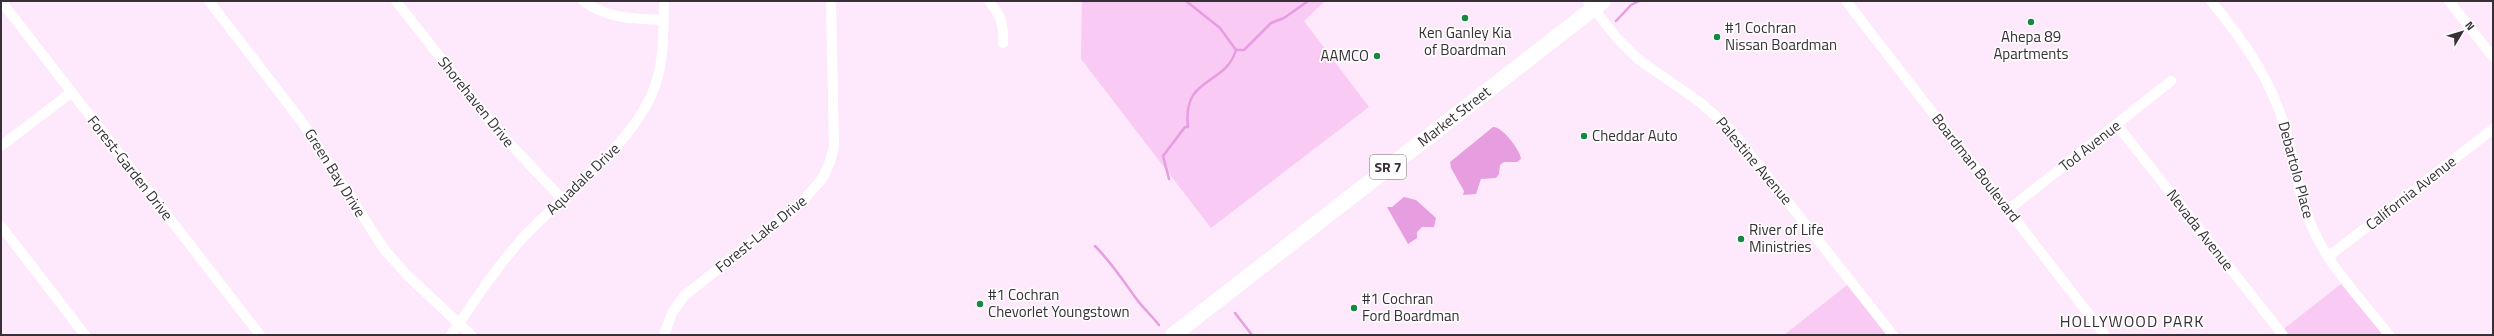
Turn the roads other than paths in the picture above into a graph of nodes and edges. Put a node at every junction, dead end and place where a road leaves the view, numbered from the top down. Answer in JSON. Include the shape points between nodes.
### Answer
{"nodes":[{"id":1,"x":1,"y":1,"type":"edge"},
{"id":2,"x":209,"y":1,"type":"edge"},
{"id":3,"x":396,"y":1,"type":"edge"},
{"id":4,"x":583,"y":1,"type":"edge"},
{"id":5,"x":664,"y":1,"type":"edge"},
{"id":6,"x":831,"y":1,"type":"edge"},
{"id":7,"x":989,"y":1,"type":"edge"},
{"id":8,"x":1846,"y":1,"type":"edge"},
{"id":9,"x":2211,"y":1,"type":"edge"},
{"id":10,"x":2449,"y":1,"type":"edge"},
{"id":11,"x":1595,"y":3,"type":"edge"},
{"id":12,"x":664,"y":20,"type":"junction"},
{"id":13,"x":1004,"y":44,"type":"dead end"},
{"id":14,"x":2493,"y":57,"type":"edge"},
{"id":15,"x":2171,"y":81,"type":"dead end"},
{"id":16,"x":72,"y":92,"type":"junction"},
{"id":17,"x":2117,"y":125,"type":"junction"},
{"id":18,"x":2493,"y":128,"type":"edge"},
{"id":19,"x":1,"y":146,"type":"edge"},
{"id":20,"x":562,"y":199,"type":"junction"},
{"id":21,"x":2008,"y":210,"type":"junction"},
{"id":22,"x":1,"y":226,"type":"edge"},
{"id":23,"x":2328,"y":257,"type":"junction"},
{"id":24,"x":459,"y":323,"type":"junction"},
{"id":25,"x":85,"y":335,"type":"edge"},
{"id":26,"x":260,"y":335,"type":"edge"},
{"id":27,"x":451,"y":335,"type":"edge"},
{"id":28,"x":471,"y":335,"type":"edge"},
{"id":29,"x":664,"y":335,"type":"edge"},
{"id":30,"x":1173,"y":335,"type":"edge"},
{"id":31,"x":1893,"y":335,"type":"edge"},
{"id":32,"x":2105,"y":335,"type":"edge"},
{"id":33,"x":2282,"y":335,"type":"edge"},
{"id":34,"x":2389,"y":335,"type":"edge"}],
"edges":[{"from":1,"to":16,"type":"street","name":"Forest-Garden Drive"},
{"from":2,"to":24,"type":"street","name":"Green Bay Drive","via":[[302,122],[384,249],[406,274]]},
{"from":3,"to":20,"type":"street","name":"Shorehaven Drive","via":[[498,131]]},
{"from":4,"to":12,"type":"street","via":[[620,18]]},
{"from":5,"to":12,"type":"street","name":"Aquadale Drive"},
{"from":6,"to":29,"type":"street","name":"Forest-Lake Drive","via":[[835,140],[827,170],[816,188],[800,204],[684,296],[672,313]]},
{"from":7,"to":13,"type":"street","via":[[1001,17]]},
{"from":8,"to":21,"type":"street","name":"Boardman Boulevard"},
{"from":9,"to":23,"type":"street","name":"Debartolo Place","via":[[2249,50],[2270,87],[2286,130],[2301,199]]},
{"from":10,"to":14,"type":"street"},
{"from":11,"to":30,"type":"main road","name":"Market Street","number":"SR 7"},
{"from":11,"to":31,"type":"street","name":"Palestine Avenue","via":[[1616,37],[1638,59],[1701,102],[1731,130]]},
{"from":12,"to":20,"type":"street","name":"Aquadale Drive","via":[[662,65],[646,107],[625,137]]},
{"from":15,"to":17,"type":"street","name":"Tod Avenue"},
{"from":16,"to":19,"type":"street"},
{"from":16,"to":26,"type":"street","name":"Forest-Garden Drive"},
{"from":17,"to":21,"type":"street","name":"Tod Avenue"},
{"from":17,"to":33,"type":"street","name":"Nevada Avenue"},
{"from":18,"to":23,"type":"street","name":"California Avenue"},
{"from":20,"to":24,"type":"street","name":"Aquadale Drive","via":[[505,259]]},
{"from":21,"to":32,"type":"street","name":"Boardman Boulevard"},
{"from":22,"to":25,"type":"street"},
{"from":23,"to":34,"type":"street","name":"Debartolo Place"},
{"from":24,"to":27,"type":"street","name":"Aquadale Drive"},
{"from":24,"to":28,"type":"street","name":"Green Bay Drive"}]}
